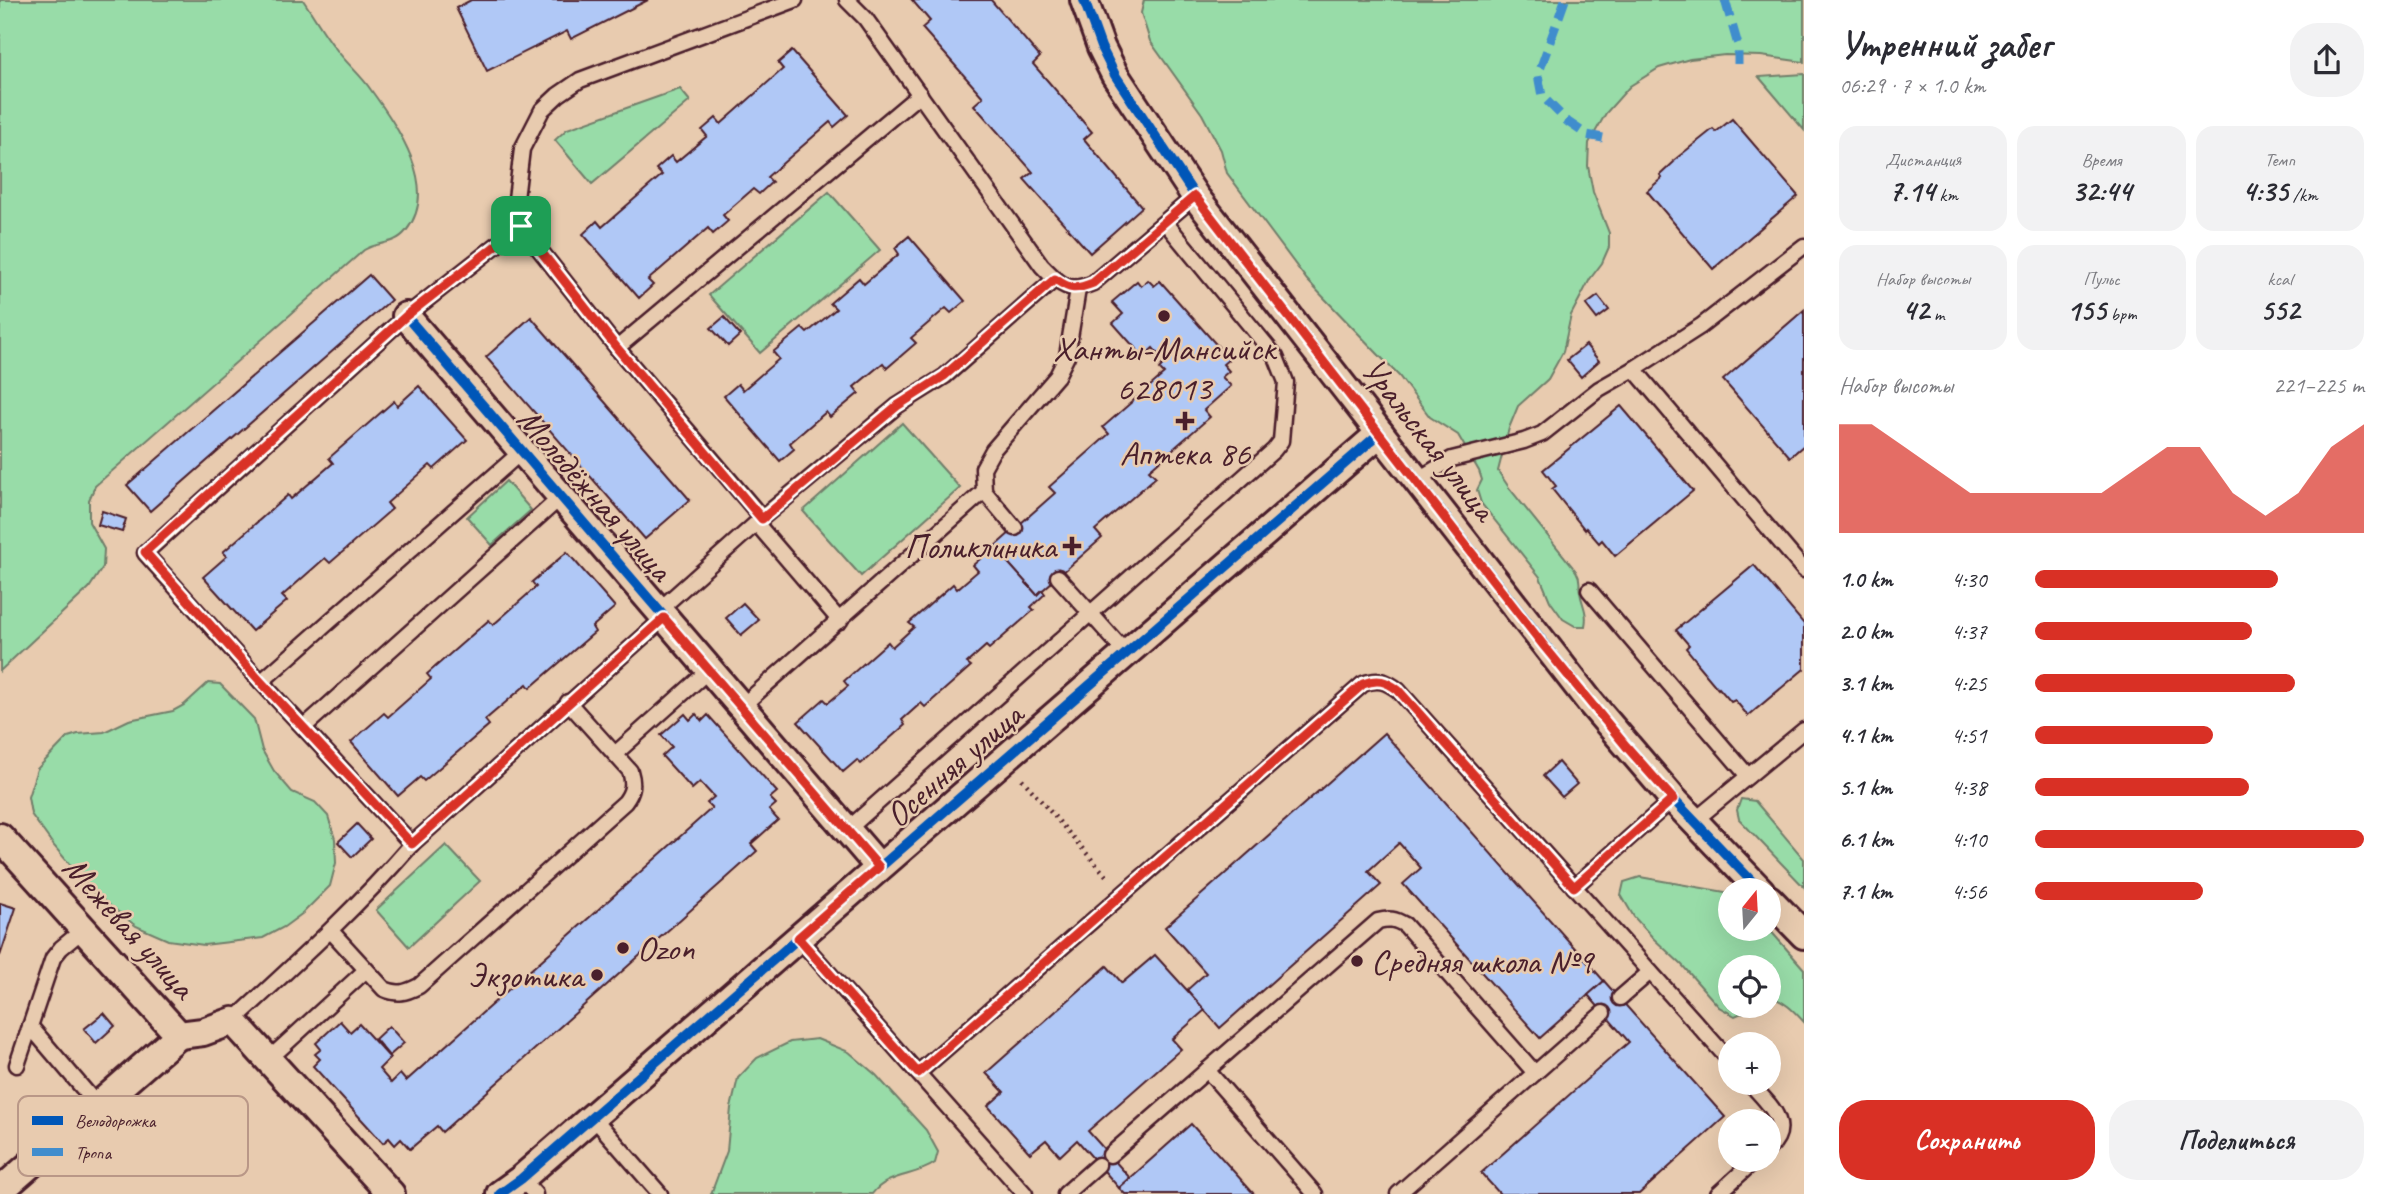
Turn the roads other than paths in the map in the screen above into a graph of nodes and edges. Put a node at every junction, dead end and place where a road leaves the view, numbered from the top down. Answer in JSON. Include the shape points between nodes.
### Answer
{"nodes":[{"id":1,"x":795,"y":0,"type":"edge"},
{"id":2,"x":847,"y":0,"type":"edge"},
{"id":3,"x":1084,"y":0,"type":"edge"},
{"id":4,"x":920,"y":94,"type":"junction"},
{"id":5,"x":1195,"y":196,"type":"junction"},
{"id":6,"x":1165,"y":222,"type":"junction"},
{"id":7,"x":521,"y":226,"type":"junction"},
{"id":8,"x":1804,"y":246,"type":"edge"},
{"id":9,"x":1055,"y":279,"type":"junction"},
{"id":10,"x":1078,"y":289,"type":"junction"},
{"id":11,"x":406,"y":316,"type":"junction"},
{"id":12,"x":617,"y":348,"type":"junction"},
{"id":13,"x":1634,"y":369,"type":"junction"},
{"id":14,"x":1380,"y":432,"type":"junction"},
{"id":15,"x":521,"y":452,"type":"junction"},
{"id":16,"x":1417,"y":480,"type":"junction"},
{"id":17,"x":984,"y":491,"type":"junction"},
{"id":18,"x":561,"y":497,"type":"junction"},
{"id":19,"x":760,"y":521,"type":"junction"},
{"id":20,"x":1015,"y":528,"type":"dead end"},
{"id":21,"x":1804,"y":570,"type":"edge"},
{"id":22,"x":1058,"y":577,"type":"dead end"},
{"id":23,"x":1589,"y":590,"type":"dead end"},
{"id":24,"x":662,"y":614,"type":"junction"},
{"id":25,"x":1091,"y":615,"type":"junction"},
{"id":26,"x":840,"y":621,"type":"junction"},
{"id":27,"x":1126,"y":653,"type":"junction"},
{"id":28,"x":709,"y":670,"type":"junction"},
{"id":29,"x":261,"y":682,"type":"junction"},
{"id":30,"x":568,"y":702,"type":"junction"},
{"id":31,"x":741,"y":707,"type":"junction"},
{"id":32,"x":304,"y":727,"type":"junction"},
{"id":33,"x":1804,"y":730,"type":"edge"},
{"id":34,"x":615,"y":754,"type":"junction"},
{"id":35,"x":1748,"y":776,"type":"junction"},
{"id":36,"x":1673,"y":799,"type":"junction"},
{"id":37,"x":1694,"y":821,"type":"junction"},
{"id":38,"x":847,"y":830,"type":"junction"},
{"id":39,"x":0,"y":837,"type":"edge"},
{"id":40,"x":412,"y":844,"type":"junction"},
{"id":41,"x":879,"y":867,"type":"junction"},
{"id":42,"x":1749,"y":878,"type":"edge"},
{"id":43,"x":1574,"y":887,"type":"junction"},
{"id":44,"x":1782,"y":912,"type":"edge"},
{"id":45,"x":84,"y":929,"type":"junction"},
{"id":46,"x":331,"y":931,"type":"junction"},
{"id":47,"x":1804,"y":935,"type":"edge"},
{"id":48,"x":798,"y":938,"type":"junction"},
{"id":49,"x":366,"y":970,"type":"junction"},
{"id":50,"x":1650,"y":972,"type":"junction"},
{"id":51,"x":1620,"y":998,"type":"dead end"},
{"id":52,"x":1603,"y":1013,"type":"dead end"},
{"id":53,"x":233,"y":1021,"type":"junction"},
{"id":54,"x":30,"y":1026,"type":"junction"},
{"id":55,"x":179,"y":1035,"type":"junction"},
{"id":56,"x":1718,"y":1048,"type":"edge"},
{"id":57,"x":268,"y":1060,"type":"junction"},
{"id":58,"x":17,"y":1065,"type":"dead end"},
{"id":59,"x":1207,"y":1070,"type":"junction"},
{"id":60,"x":918,"y":1073,"type":"junction"},
{"id":61,"x":1535,"y":1073,"type":"junction"},
{"id":62,"x":1760,"y":1095,"type":"edge"},
{"id":63,"x":90,"y":1096,"type":"edge"},
{"id":64,"x":109,"y":1096,"type":"edge"},
{"id":65,"x":1773,"y":1109,"type":"edge"},
{"id":66,"x":592,"y":1116,"type":"junction"},
{"id":67,"x":1742,"y":1172,"type":"edge"},
{"id":68,"x":18,"y":1175,"type":"edge"},
{"id":69,"x":519,"y":1189,"type":"edge"},
{"id":70,"x":0,"y":1191,"type":"edge"},
{"id":71,"x":391,"y":1194,"type":"edge"},
{"id":72,"x":660,"y":1194,"type":"edge"},
{"id":73,"x":1025,"y":1194,"type":"edge"},
{"id":74,"x":1065,"y":1194,"type":"edge"},
{"id":75,"x":1315,"y":1194,"type":"edge"},
{"id":76,"x":1398,"y":1194,"type":"edge"},
{"id":77,"x":1718,"y":1194,"type":"edge"}],
"edges":[{"from":1,"to":7,"type":"lane","via":[[580,80],[558,95],[542,110],[522,149],[516,200]]},
{"from":2,"to":4,"type":"lane"},
{"from":3,"to":5,"type":"street","name":"Уральская улица","via":[[1115,75]]},
{"from":4,"to":9,"type":"lane"},
{"from":4,"to":12,"type":"lane"},
{"from":5,"to":6,"type":"lane"},
{"from":5,"to":14,"type":"street","name":"Уральская улица"},
{"from":6,"to":10,"type":"lane","via":[[1093,283]]},
{"from":6,"to":25,"type":"lane","via":[[1276,357],[1286,382],[1281,441]]},
{"from":7,"to":11,"type":"lane"},
{"from":7,"to":12,"type":"lane"},
{"from":8,"to":13,"type":"lane","via":[[1701,326]]},
{"from":9,"to":10,"type":"lane"},
{"from":9,"to":19,"type":"lane","via":[[944,376],[897,406]]},
{"from":10,"to":17,"type":"lane","via":[[1067,356],[1057,376],[993,450],[983,468]]},
{"from":11,"to":15,"type":"street","name":"Молодёжная улица"},
{"from":11,"to":29,"type":"lane","via":[[145,552]]},
{"from":12,"to":19,"type":"lane"},
{"from":13,"to":16,"type":"lane","via":[[1598,389],[1542,434],[1452,458]]},
{"from":13,"to":21,"type":"lane"},
{"from":14,"to":16,"type":"street","name":"Уральская улица"},
{"from":14,"to":27,"type":"street","name":"Осенняя улица"},
{"from":15,"to":18,"type":"street","name":"Молодёжная улица"},
{"from":15,"to":29,"type":"lane"},
{"from":16,"to":36,"type":"street","name":"Уральская улица","via":[[1544,646]]},
{"from":17,"to":20,"type":"lane"},
{"from":17,"to":26,"type":"lane"},
{"from":18,"to":24,"type":"street","name":"Молодёжная улица"},
{"from":18,"to":32,"type":"lane"},
{"from":19,"to":24,"type":"lane"},
{"from":19,"to":26,"type":"lane"},
{"from":22,"to":25,"type":"lane"},
{"from":23,"to":35,"type":"lane"},
{"from":24,"to":28,"type":"street","name":"Молодёжная улица"},
{"from":24,"to":30,"type":"lane"},
{"from":25,"to":27,"type":"lane"},
{"from":25,"to":38,"type":"lane"},
{"from":26,"to":31,"type":"lane"},
{"from":27,"to":41,"type":"street","name":"Осенняя улица"},
{"from":28,"to":31,"type":"street","name":"Молодёжная улица"},
{"from":28,"to":34,"type":"lane"},
{"from":29,"to":32,"type":"lane"},
{"from":30,"to":34,"type":"lane"},
{"from":30,"to":40,"type":"lane"},
{"from":31,"to":38,"type":"street","name":"Молодёжная улица"},
{"from":32,"to":40,"type":"lane"},
{"from":33,"to":35,"type":"lane"},
{"from":34,"to":49,"type":"lane","via":[[633,782],[625,802],[419,986],[396,994],[384,989]]},
{"from":35,"to":37,"type":"lane"},
{"from":36,"to":37,"type":"street","name":"Уральская улица"},
{"from":36,"to":43,"type":"lane"},
{"from":37,"to":42,"type":"street","name":"Уральская улица"},
{"from":38,"to":41,"type":"street","name":"Молодёжная улица"},
{"from":39,"to":45,"type":"street","name":"Межевая улица"},
{"from":40,"to":46,"type":"lane"},
{"from":41,"to":48,"type":"street","name":"Осенняя улица"},
{"from":43,"to":50,"type":"lane"},
{"from":43,"to":60,"type":"lane","via":[[1398,690],[1374,680],[1363,684]]},
{"from":44,"to":47,"type":"street"},
{"from":45,"to":54,"type":"lane","via":[[53,958]]},
{"from":45,"to":55,"type":"street","name":"Межевая улица"},
{"from":46,"to":49,"type":"lane"},
{"from":46,"to":53,"type":"lane"},
{"from":48,"to":60,"type":"lane"},
{"from":48,"to":66,"type":"street","name":"Осенняя улица"},
{"from":49,"to":57,"type":"lane"},
{"from":50,"to":51,"type":"lane"},
{"from":50,"to":56,"type":"lane"},
{"from":52,"to":61,"type":"lane"},
{"from":53,"to":55,"type":"street","name":"Межевая улица"},
{"from":53,"to":57,"type":"street","name":"Межевая улица"},
{"from":54,"to":58,"type":"lane"},
{"from":54,"to":63,"type":"lane"},
{"from":55,"to":64,"type":"street"},
{"from":57,"to":71,"type":"street","name":"Межевая улица"},
{"from":59,"to":61,"type":"lane","via":[[1378,921],[1387,918],[1405,925]]},
{"from":59,"to":74,"type":"lane"},
{"from":59,"to":75,"type":"lane"},
{"from":60,"to":73,"type":"lane"},
{"from":61,"to":76,"type":"lane"},
{"from":62,"to":65,"type":"lane"},
{"from":66,"to":69,"type":"street","name":"Осенняя улица"},
{"from":66,"to":72,"type":"lane"},
{"from":67,"to":77,"type":"lane"},
{"from":68,"to":70,"type":"street"}]}
